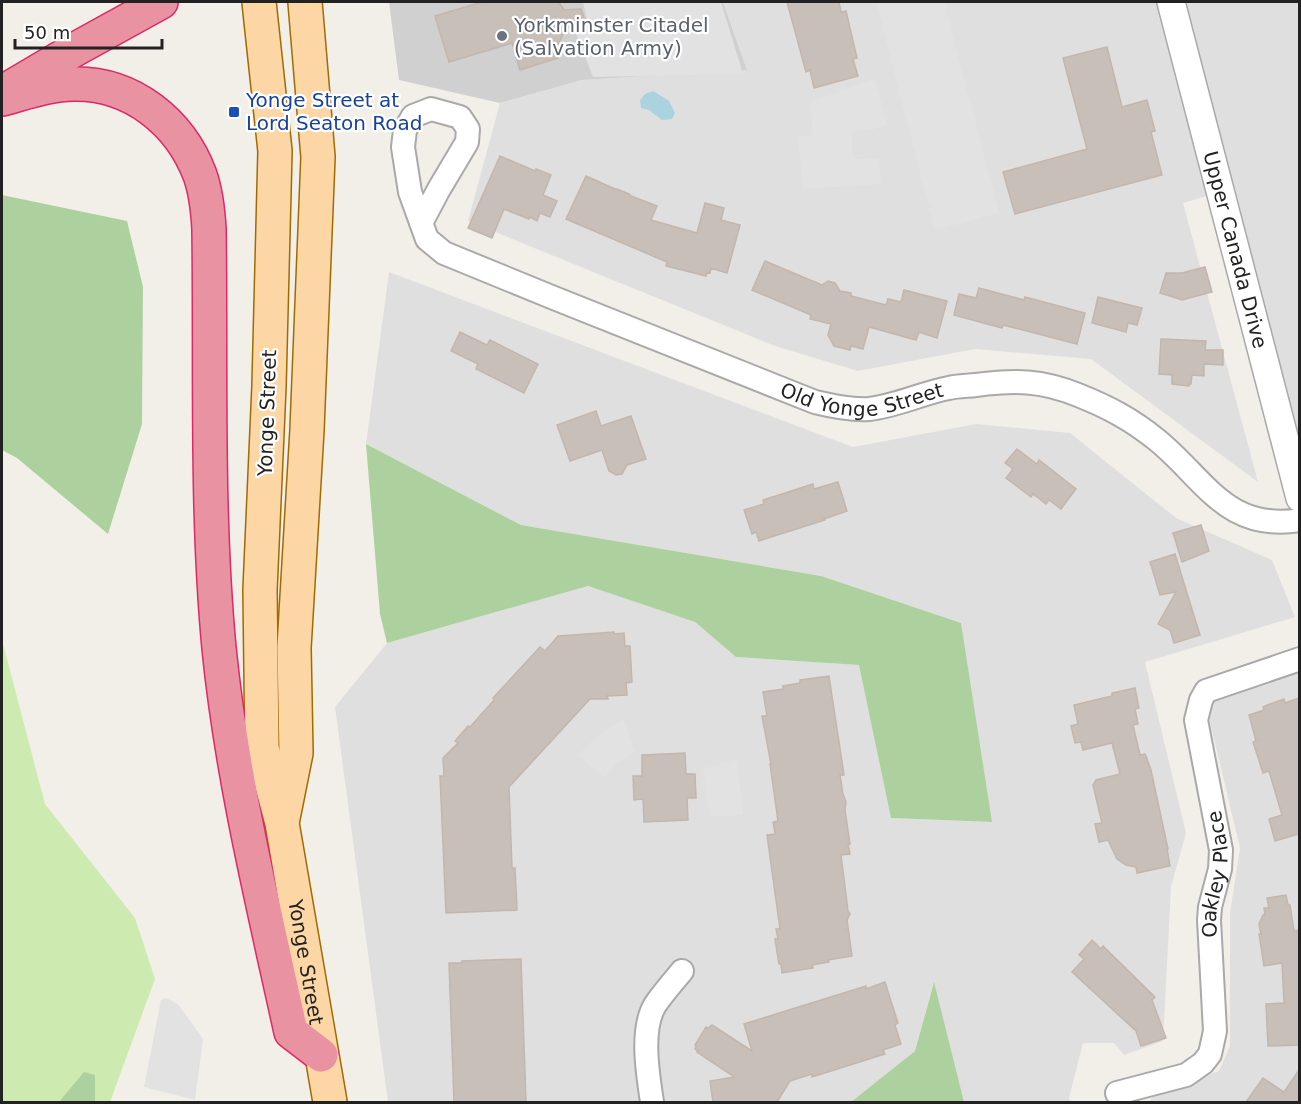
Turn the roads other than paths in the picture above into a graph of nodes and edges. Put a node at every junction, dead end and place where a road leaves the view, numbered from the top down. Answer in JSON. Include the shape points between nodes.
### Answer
{"nodes":[{"id":1,"x":161,"y":2,"type":"edge"},
{"id":2,"x":259,"y":2,"type":"edge"},
{"id":3,"x":305,"y":2,"type":"edge"},
{"id":4,"x":1171,"y":2,"type":"edge"},
{"id":5,"x":2,"y":93,"type":"edge"},
{"id":6,"x":2,"y":99,"type":"edge"},
{"id":7,"x":421,"y":224,"type":"junction"},
{"id":8,"x":1299,"y":498,"type":"edge"},
{"id":9,"x":1299,"y":519,"type":"edge"},
{"id":10,"x":1299,"y":659,"type":"edge"},
{"id":11,"x":282,"y":823,"type":"junction"},
{"id":12,"x":681,"y":971,"type":"dead end"},
{"id":13,"x":321,"y":1055,"type":"junction"},
{"id":14,"x":1116,"y":1093,"type":"dead end"},
{"id":15,"x":330,"y":1102,"type":"edge"},
{"id":16,"x":652,"y":1102,"type":"edge"}],
"edges":[{"from":1,"to":5,"type":"highway"},
{"from":2,"to":11,"type":"main road","name":"Yonge Street","via":[[275,151],[260,590],[261,748]]},
{"from":3,"to":11,"type":"main road","name":"Yonge Street","via":[[318,157],[294,648],[296,753]]},
{"from":4,"to":8,"type":"street","name":"Upper Canada Drive"},
{"from":6,"to":13,"type":"highway","via":[[58,85],[97,85],[120,91],[166,121],[179,136],[200,176],[209,229],[212,547],[231,746],[291,1032]]},
{"from":7,"to":7,"type":"street","name":"Old Yonge Street","via":[[403,147],[405,130],[413,116],[431,109],[460,117],[468,129],[467,142]]},
{"from":7,"to":9,"type":"street","name":"Old Yonge Street","via":[[427,239],[444,253],[816,402],[869,409],[949,388],[1026,381],[1052,385],[1118,412],[1155,438],[1237,512],[1263,521]]},
{"from":10,"to":14,"type":"street","name":"Oakley Place","via":[[1206,691],[1202,700],[1196,720],[1221,849],[1209,920],[1213,1044],[1203,1063],[1186,1075]]},
{"from":11,"to":13,"type":"main road","name":"Yonge Street"},
{"from":12,"to":16,"type":"street","via":[[654,1006],[646,1032],[646,1068]]},
{"from":13,"to":15,"type":"main road","name":"Yonge Street"}]}
